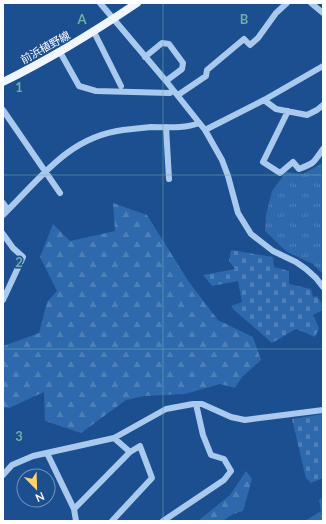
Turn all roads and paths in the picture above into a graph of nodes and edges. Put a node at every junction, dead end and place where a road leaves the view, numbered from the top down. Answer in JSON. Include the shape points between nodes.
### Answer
{"nodes":[{"id":1,"x":100,"y":3,"type":"edge"},
{"id":2,"x":137,"y":3,"type":"edge"},
{"id":3,"x":287,"y":3,"type":"edge"},
{"id":4,"x":311,"y":3,"type":"edge"},
{"id":5,"x":323,"y":13,"type":"edge"},
{"id":6,"x":114,"y":19,"type":"junction"},
{"id":7,"x":94,"y":32,"type":"junction"},
{"id":8,"x":60,"y":52,"type":"junction"},
{"id":9,"x":145,"y":57,"type":"junction"},
{"id":10,"x":323,"y":66,"type":"edge"},
{"id":11,"x":166,"y":81,"type":"junction"},
{"id":12,"x":3,"y":82,"type":"edge"},
{"id":13,"x":121,"y":86,"type":"dead end"},
{"id":14,"x":176,"y":93,"type":"junction"},
{"id":15,"x":264,"y":100,"type":"junction"},
{"id":16,"x":323,"y":104,"type":"edge"},
{"id":17,"x":3,"y":110,"type":"edge"},
{"id":18,"x":288,"y":111,"type":"junction"},
{"id":19,"x":199,"y":123,"type":"junction"},
{"id":20,"x":166,"y":127,"type":"junction"},
{"id":21,"x":205,"y":130,"type":"junction"},
{"id":22,"x":323,"y":149,"type":"edge"},
{"id":23,"x":45,"y":172,"type":"junction"},
{"id":24,"x":169,"y":179,"type":"dead end"},
{"id":25,"x":60,"y":193,"type":"dead end"},
{"id":26,"x":3,"y":203,"type":"edge"},
{"id":27,"x":5,"y":213,"type":"edge"},
{"id":28,"x":3,"y":234,"type":"edge"},
{"id":29,"x":323,"y":287,"type":"edge"},
{"id":30,"x":3,"y":300,"type":"edge"},
{"id":31,"x":196,"y":404,"type":"junction"},
{"id":32,"x":323,"y":410,"type":"edge"},
{"id":33,"x":114,"y":438,"type":"junction"},
{"id":34,"x":130,"y":452,"type":"junction"},
{"id":35,"x":47,"y":453,"type":"junction"},
{"id":36,"x":3,"y":475,"type":"edge"},
{"id":37,"x":74,"y":509,"type":"junction"},
{"id":38,"x":76,"y":521,"type":"edge"},
{"id":39,"x":112,"y":521,"type":"edge"},
{"id":40,"x":163,"y":521,"type":"edge"}],
"edges":[{"from":1,"to":6,"type":"street"},
{"from":2,"to":6,"type":"main road","name":"前浜植野線"},
{"from":3,"to":14,"type":"street","via":[[250,45],[244,39],[207,70],[206,76]]},
{"from":4,"to":5,"type":"street"},
{"from":6,"to":7,"type":"main road","name":"前浜植野線"},
{"from":6,"to":9,"type":"street"},
{"from":7,"to":8,"type":"main road","name":"前浜植野線"},
{"from":7,"to":13,"type":"street"},
{"from":8,"to":12,"type":"main road","name":"前浜植野線"},
{"from":8,"to":14,"type":"street","via":[[79,86],[96,91]]},
{"from":9,"to":11,"type":"street"},
{"from":9,"to":11,"type":"street","via":[[162,43],[169,44],[183,63],[182,68]]},
{"from":10,"to":15,"type":"street"},
{"from":11,"to":14,"type":"street"},
{"from":14,"to":19,"type":"street"},
{"from":15,"to":18,"type":"street","via":[[276,109]]},
{"from":15,"to":21,"type":"street"},
{"from":16,"to":18,"type":"street","via":[[307,115]]},
{"from":17,"to":23,"type":"street"},
{"from":18,"to":22,"type":"street","via":[[263,162],[280,172],[293,162],[299,169],[316,161]]},
{"from":19,"to":20,"type":"street","via":[[192,126]]},
{"from":19,"to":21,"type":"street"},
{"from":20,"to":23,"type":"street","via":[[122,130],[89,139]]},
{"from":20,"to":24,"type":"street"},
{"from":21,"to":29,"type":"street","via":[[222,160],[238,213],[251,234],[273,251],[306,269]]},
{"from":23,"to":25,"type":"street"},
{"from":23,"to":27,"type":"street"},
{"from":26,"to":27,"type":"street"},
{"from":28,"to":30,"type":"street","via":[[22,257]]},
{"from":31,"to":32,"type":"street","via":[[245,420]]},
{"from":31,"to":33,"type":"street","via":[[166,409]]},
{"from":31,"to":40,"type":"street","via":[[211,456],[224,459],[231,471],[224,480]]},
{"from":33,"to":34,"type":"street"},
{"from":33,"to":35,"type":"street"},
{"from":34,"to":37,"type":"street"},
{"from":34,"to":39,"type":"street","via":[[140,446],[152,478]]},
{"from":35,"to":36,"type":"street","via":[[12,465]]},
{"from":35,"to":37,"type":"street"},
{"from":37,"to":38,"type":"street"}]}
